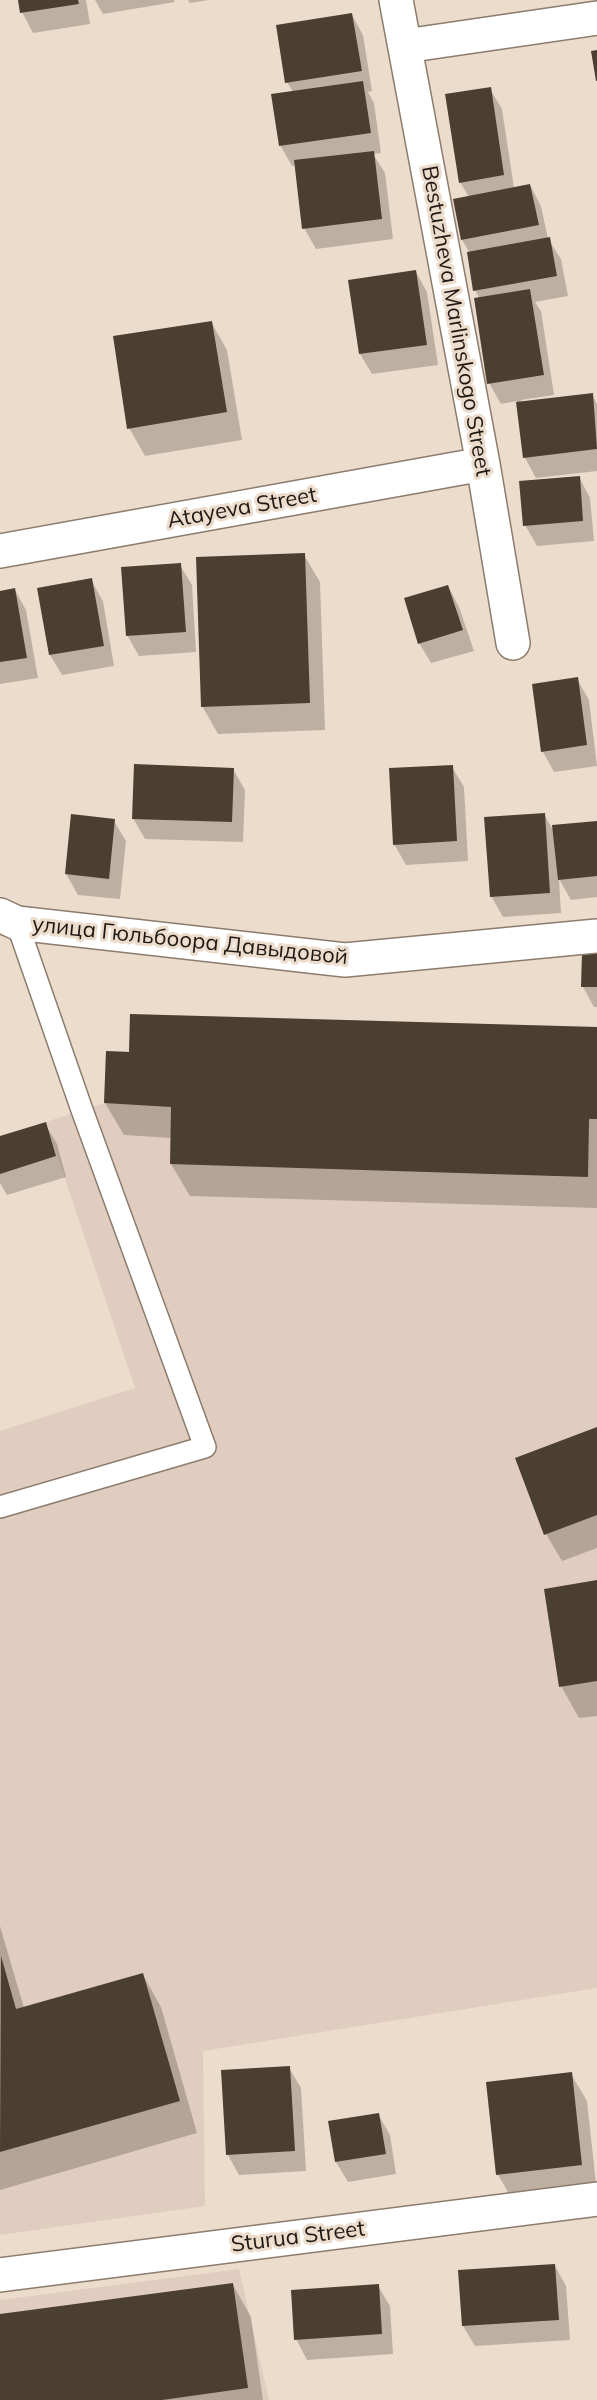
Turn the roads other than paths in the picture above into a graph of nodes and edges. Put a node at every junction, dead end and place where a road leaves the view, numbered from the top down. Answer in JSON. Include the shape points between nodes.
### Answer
{"nodes":[{"id":1,"x":396,"y":0,"type":"edge"},
{"id":2,"x":597,"y":18,"type":"edge"},
{"id":3,"x":405,"y":46,"type":"junction"},
{"id":4,"x":483,"y":464,"type":"junction"},
{"id":5,"x":0,"y":551,"type":"edge"},
{"id":6,"x":513,"y":643,"type":"dead end"},
{"id":7,"x":8,"y":919,"type":"edge"},
{"id":8,"x":597,"y":936,"type":"edge"},
{"id":9,"x":0,"y":1507,"type":"edge"},
{"id":10,"x":597,"y":2199,"type":"edge"},
{"id":11,"x":0,"y":2275,"type":"edge"}],
"edges":[{"from":1,"to":3,"type":"street","name":"Bestuzheva Marlinskogo Street"},
{"from":2,"to":3,"type":"street"},
{"from":3,"to":4,"type":"street","name":"Bestuzheva Marlinskogo Street"},
{"from":4,"to":5,"type":"street","name":"Atayeva Street"},
{"from":4,"to":6,"type":"street","name":"Bestuzheva Marlinskogo Street"},
{"from":7,"to":8,"type":"street","name":"улица Гюльбоора Давыдовой","via":[[345,960]]},
{"from":7,"to":9,"type":"lane","via":[[205,1447]]},
{"from":10,"to":11,"type":"street","name":"Sturua Street"}]}
